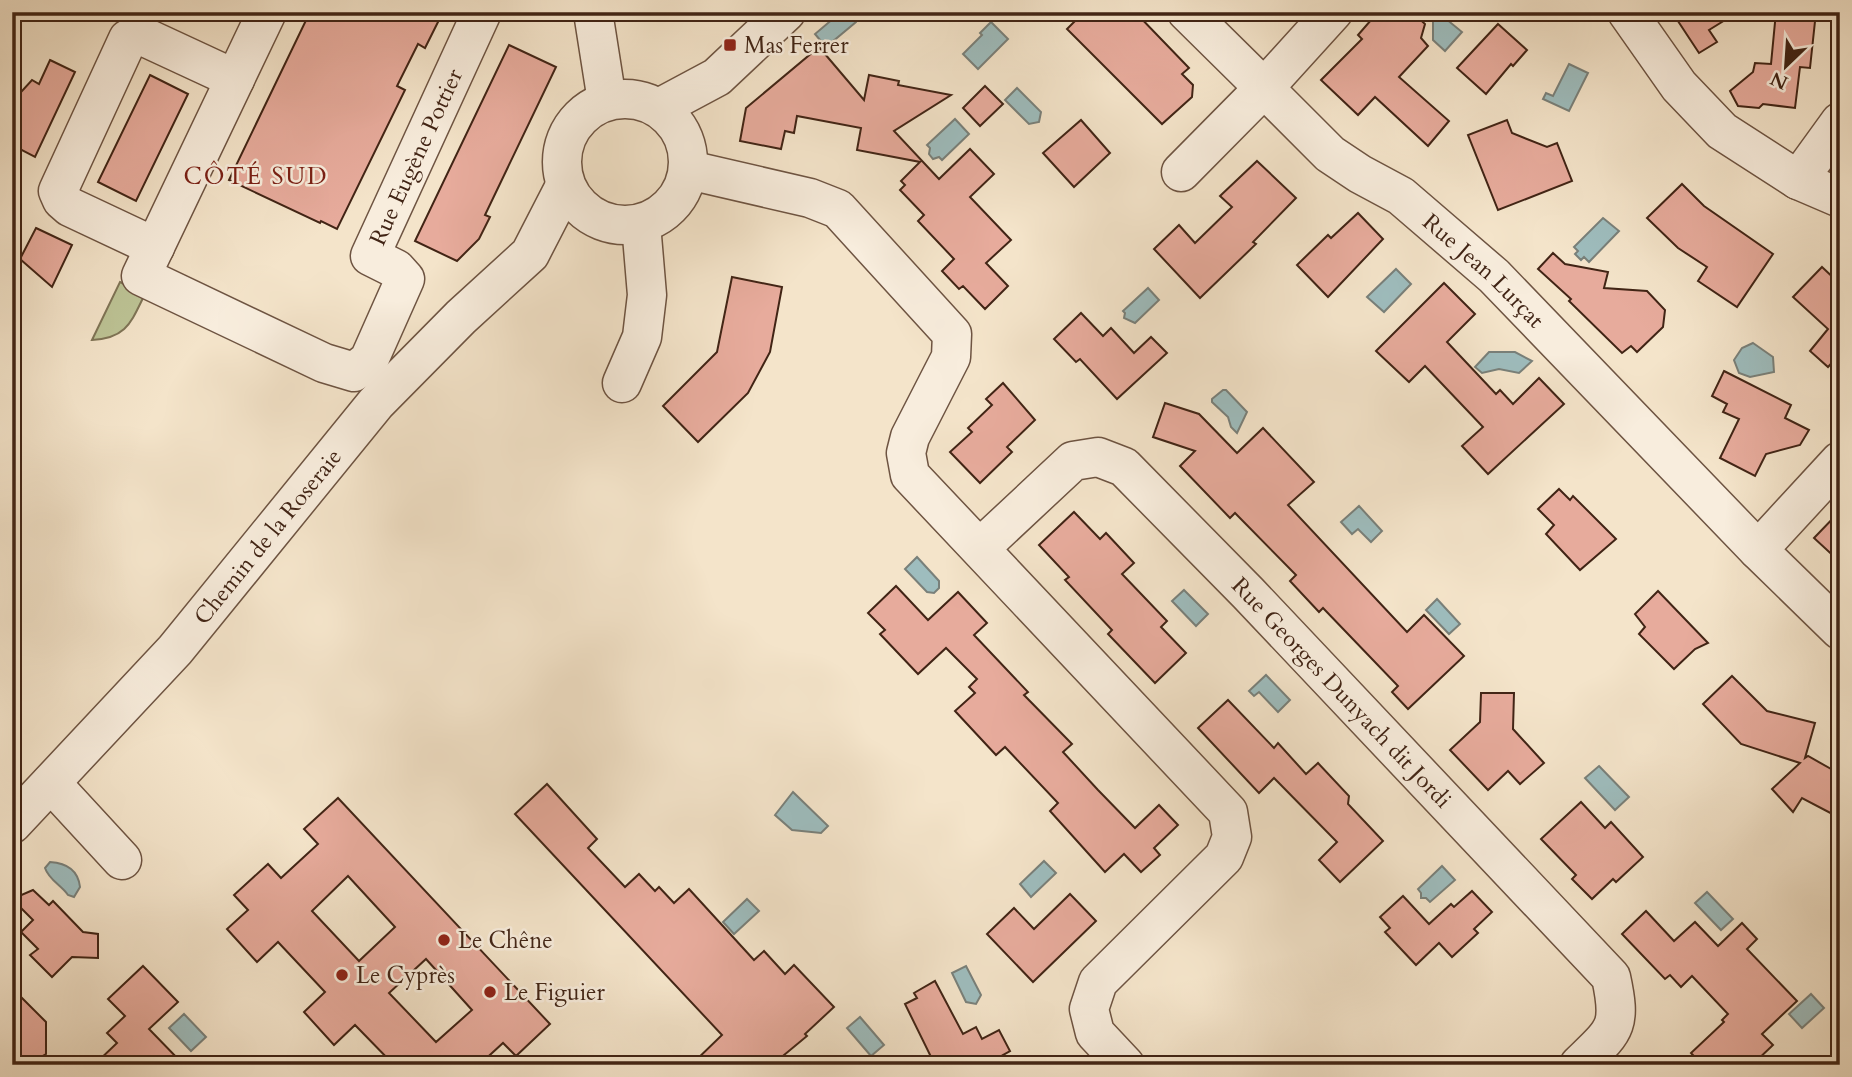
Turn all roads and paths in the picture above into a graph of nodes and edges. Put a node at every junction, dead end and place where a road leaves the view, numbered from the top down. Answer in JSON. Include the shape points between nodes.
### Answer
{"nodes":[{"id":1,"x":267,"y":12,"type":"edge"},
{"id":2,"x":482,"y":12,"type":"edge"},
{"id":3,"x":593,"y":12,"type":"edge"},
{"id":4,"x":786,"y":12,"type":"edge"},
{"id":5,"x":1188,"y":12,"type":"edge"},
{"id":6,"x":1333,"y":12,"type":"edge"},
{"id":7,"x":1627,"y":12,"type":"edge"},
{"id":8,"x":235,"y":79,"type":"junction"},
{"id":9,"x":1264,"y":88,"type":"junction"},
{"id":10,"x":607,"y":101,"type":"junction"},
{"id":11,"x":1840,"y":122,"type":"edge"},
{"id":12,"x":677,"y":138,"type":"junction"},
{"id":13,"x":1181,"y":172,"type":"dead end"},
{"id":14,"x":1798,"y":180,"type":"junction"},
{"id":15,"x":565,"y":186,"type":"junction"},
{"id":16,"x":1840,"y":198,"type":"edge"},
{"id":17,"x":623,"y":224,"type":"junction"},
{"id":18,"x":530,"y":254,"type":"junction"},
{"id":19,"x":148,"y":262,"type":"junction"},
{"id":20,"x":622,"y":383,"type":"dead end"},
{"id":21,"x":1840,"y":461,"type":"edge"},
{"id":22,"x":980,"y":548,"type":"junction"},
{"id":23,"x":1758,"y":550,"type":"junction"},
{"id":24,"x":1840,"y":630,"type":"edge"},
{"id":25,"x":51,"y":783,"type":"junction"},
{"id":26,"x":12,"y":824,"type":"edge"},
{"id":27,"x":122,"y":860,"type":"dead end"},
{"id":28,"x":1125,"y":1065,"type":"edge"},
{"id":29,"x":1579,"y":1065,"type":"edge"}],
"edges":[{"from":1,"to":8,"type":"street"},
{"from":2,"to":19,"type":"street","name":"Rue Eugène Pottier","via":[[370,256],[405,279],[369,360],[354,372],[324,363]]},
{"from":3,"to":10,"type":"street"},
{"from":4,"to":12,"type":"street","via":[[717,78]]},
{"from":5,"to":9,"type":"street","name":"Rue Jean Lurçat"},
{"from":6,"to":9,"type":"street"},
{"from":7,"to":14,"type":"street","via":[[1679,86],[1722,131]]},
{"from":8,"to":19,"type":"street"},
{"from":8,"to":19,"type":"street","via":[[138,34],[128,39],[58,191],[61,200]]},
{"from":9,"to":13,"type":"street"},
{"from":9,"to":23,"type":"street","name":"Rue Jean Lurçat","via":[[1330,154],[1401,196],[1494,276]]},
{"from":10,"to":12,"type":"street","via":[[643,101]]},
{"from":10,"to":15,"type":"street","via":[[588,110],[563,145]]},
{"from":11,"to":14,"type":"street"},
{"from":12,"to":17,"type":"street","via":[[683,189],[673,205],[658,217]]},
{"from":12,"to":22,"type":"street","via":[[838,209],[952,334],[951,357],[906,453],[910,475]]},
{"from":14,"to":16,"type":"street"},
{"from":15,"to":17,"type":"street","via":[[589,215]]},
{"from":15,"to":18,"type":"street","name":"Chemin de la Roseraie"},
{"from":17,"to":18,"type":"street","name":"Chemin de la Roseraie"},
{"from":17,"to":20,"type":"street","via":[[647,295],[642,337]]},
{"from":18,"to":25,"type":"street","name":"Chemin de la Roseraie","via":[[376,402],[175,650]]},
{"from":21,"to":23,"type":"street"},
{"from":22,"to":28,"type":"street","via":[[1228,812],[1232,836],[1224,857],[1098,982],[1089,1009],[1095,1033]]},
{"from":22,"to":29,"type":"street","name":"Rue Georges Dunyach dit Jordi","via":[[1073,461],[1098,457],[1124,467],[1611,977],[1617,1007],[1611,1034]]},
{"from":23,"to":24,"type":"street","name":"Rue Jean Lurçat"},
{"from":25,"to":26,"type":"street","name":"Chemin de la Roseraie"},
{"from":25,"to":27,"type":"street"}]}
